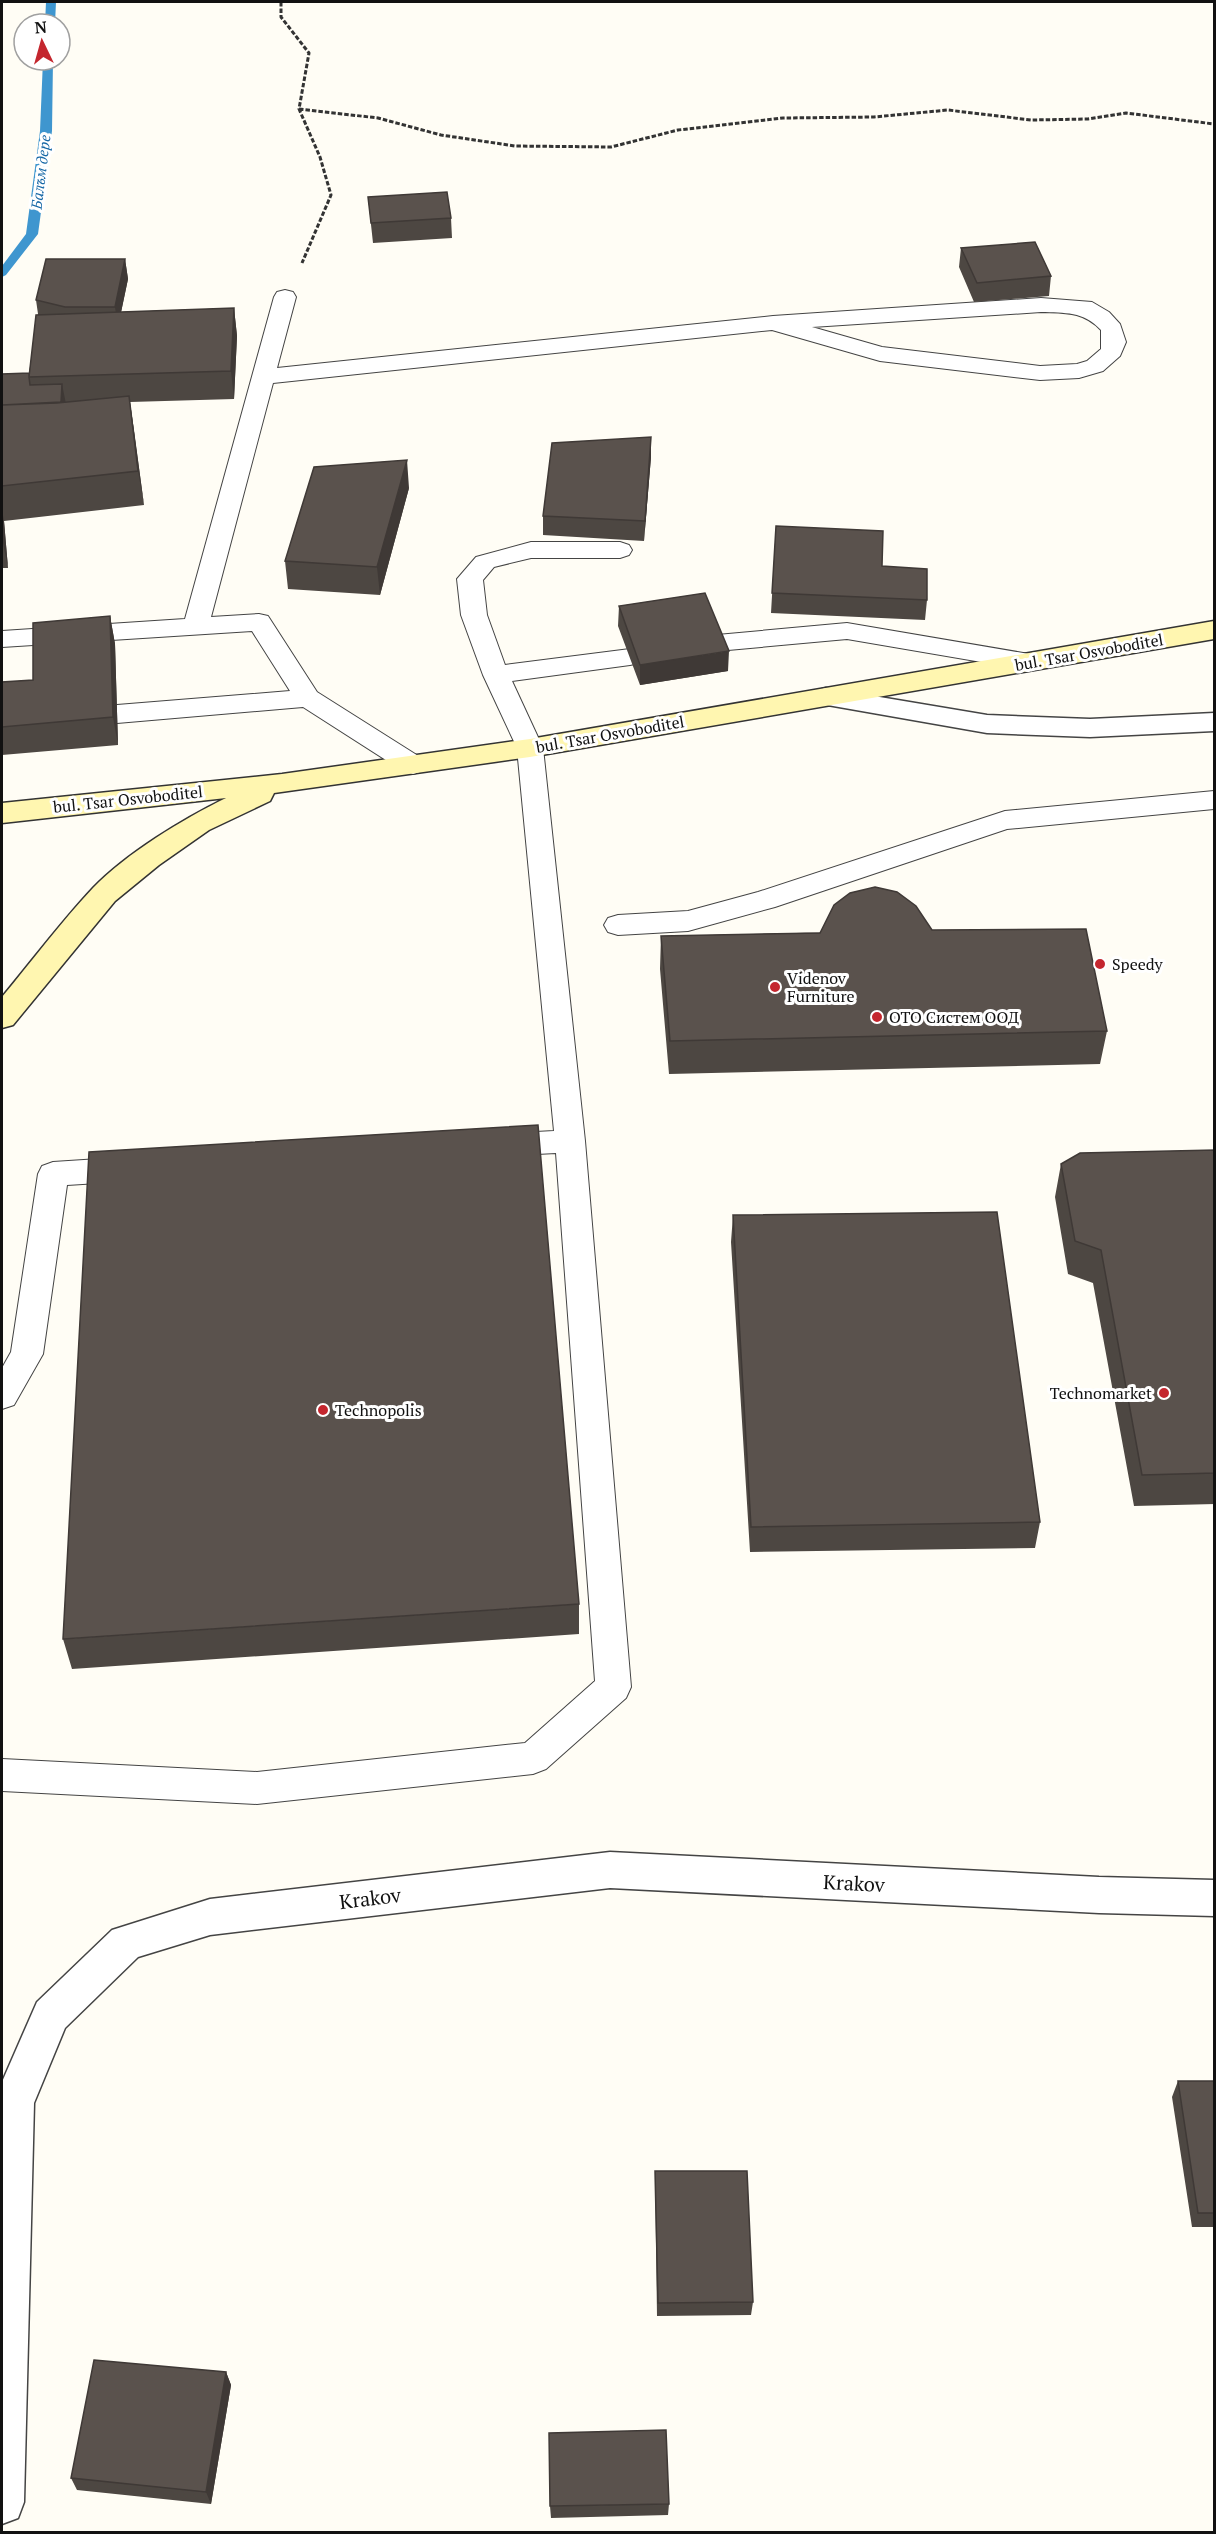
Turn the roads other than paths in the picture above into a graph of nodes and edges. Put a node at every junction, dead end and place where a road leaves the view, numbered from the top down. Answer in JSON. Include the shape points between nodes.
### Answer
{"nodes":[{"id":1,"x":285,"y":297,"type":"road end"},
{"id":2,"x":773,"y":323,"type":"junction"},
{"id":3,"x":264,"y":376,"type":"junction"},
{"id":4,"x":620,"y":550,"type":"dead end"},
{"id":5,"x":196,"y":626,"type":"junction"},
{"id":6,"x":1215,"y":630,"type":"edge"},
{"id":7,"x":2,"y":639,"type":"edge"},
{"id":8,"x":717,"y":643,"type":"edge"},
{"id":9,"x":630,"y":657,"type":"edge"},
{"id":10,"x":1029,"y":662,"type":"junction"},
{"id":11,"x":496,"y":675,"type":"junction"},
{"id":12,"x":826,"y":697,"type":"junction"},
{"id":13,"x":308,"y":698,"type":"junction"},
{"id":14,"x":117,"y":714,"type":"dead end"},
{"id":15,"x":1215,"y":722,"type":"edge"},
{"id":16,"x":530,"y":748,"type":"junction"},
{"id":17,"x":413,"y":765,"type":"junction"},
{"id":18,"x":282,"y":783,"type":"junction"},
{"id":19,"x":1215,"y":800,"type":"edge"},
{"id":20,"x":2,"y":813,"type":"edge"},
{"id":21,"x":618,"y":925,"type":"dead end"},
{"id":22,"x":2,"y":1017,"type":"edge"},
{"id":23,"x":570,"y":1141,"type":"junction"},
{"id":24,"x":465,"y":1147,"type":"edge"},
{"id":25,"x":159,"y":1167,"type":"edge"},
{"id":26,"x":2,"y":1396,"type":"edge"},
{"id":27,"x":2,"y":1775,"type":"edge"},
{"id":28,"x":1215,"y":1899,"type":"edge"},
{"id":29,"x":2,"y":2502,"type":"edge"}],
"edges":[{"from":1,"to":3,"type":"lane"},
{"from":2,"to":2,"type":"lane","via":[[880,354],[1040,373],[1070,373],[1095,366],[1112,351],[1114,342],[1112,329],[1101,317],[1084,308],[1060,306]]},
{"from":2,"to":3,"type":"lane"},
{"from":3,"to":5,"type":"lane"},
{"from":4,"to":11,"type":"lane","via":[[531,549],[486,562],[470,579],[474,615]]},
{"from":5,"to":7,"type":"lane"},
{"from":5,"to":13,"type":"lane","via":[[259,622]]},
{"from":6,"to":10,"type":"main road","name":"bul. Tsar Osvoboditel"},
{"from":8,"to":10,"type":"lane","via":[[847,631]]},
{"from":9,"to":11,"type":"lane"},
{"from":10,"to":12,"type":"main road","name":"bul. Tsar Osvoboditel"},
{"from":11,"to":16,"type":"lane"},
{"from":12,"to":15,"type":"street","via":[[987,724],[1090,728]]},
{"from":12,"to":16,"type":"main road","name":"bul. Tsar Osvoboditel"},
{"from":13,"to":14,"type":"lane"},
{"from":13,"to":17,"type":"lane"},
{"from":16,"to":17,"type":"main road","name":"bul. Tsar Osvoboditel"},
{"from":16,"to":23,"type":"lane"},
{"from":17,"to":18,"type":"main road","name":"bul. Tsar Osvoboditel"},
{"from":18,"to":20,"type":"main road","name":"bul. Tsar Osvoboditel"},
{"from":18,"to":22,"type":"main road","via":[[199,824],[105,894]]},
{"from":19,"to":21,"type":"lane","via":[[1005,820],[765,900],[687,921]]},
{"from":23,"to":24,"type":"lane"},
{"from":23,"to":27,"type":"lane","via":[[613,1687],[533,1758],[257,1788]]},
{"from":25,"to":26,"type":"lane","via":[[53,1174],[27,1354]]},
{"from":28,"to":29,"type":"street","name":"Krakov","via":[[610,1870],[210,1917],[126,1943],[51,2015],[14,2103]]}]}
